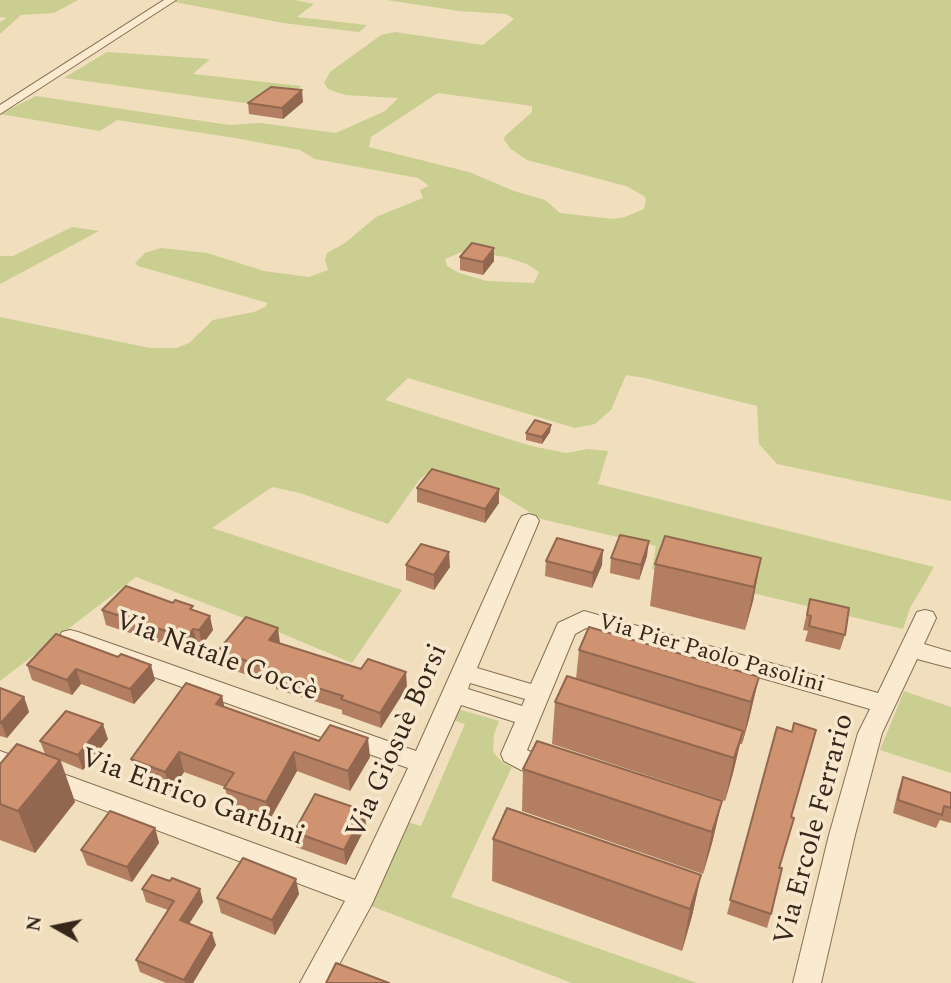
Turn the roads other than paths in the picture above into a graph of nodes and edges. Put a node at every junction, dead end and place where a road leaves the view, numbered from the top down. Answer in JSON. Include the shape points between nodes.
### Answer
{"nodes":[{"id":1,"x":171,"y":0,"type":"edge"},
{"id":2,"x":0,"y":110,"type":"edge"},
{"id":3,"x":529,"y":521,"type":"dead end"},
{"id":4,"x":925,"y":618,"type":"dead end"},
{"id":5,"x":70,"y":638,"type":"edge"},
{"id":6,"x":912,"y":649,"type":"junction"},
{"id":7,"x":951,"y":660,"type":"edge"},
{"id":8,"x":459,"y":683,"type":"junction"},
{"id":9,"x":537,"y":694,"type":"junction"},
{"id":10,"x":885,"y":704,"type":"junction"},
{"id":11,"x":528,"y":718,"type":"junction"},
{"id":12,"x":0,"y":761,"type":"edge"},
{"id":13,"x":421,"y":763,"type":"junction"},
{"id":14,"x":530,"y":763,"type":"edge"},
{"id":15,"x":362,"y":895,"type":"junction"},
{"id":16,"x":314,"y":983,"type":"edge"},
{"id":17,"x":807,"y":983,"type":"edge"}],
"edges":[{"from":1,"to":2,"type":"street"},
{"from":3,"to":8,"type":"street","name":"Via Giosuè Borsi"},
{"from":4,"to":6,"type":"street","name":"Via Ercole Ferrario"},
{"from":5,"to":13,"type":"street","name":"Via Natale Coccè"},
{"from":6,"to":7,"type":"street"},
{"from":6,"to":10,"type":"street","name":"Via Ercole Ferrario"},
{"from":8,"to":9,"type":"street"},
{"from":8,"to":11,"type":"street"},
{"from":8,"to":13,"type":"street","name":"Via Giosuè Borsi"},
{"from":9,"to":10,"type":"street","name":"Via Pier Paolo Pasolini","via":[[566,629],[584,619]]},
{"from":9,"to":11,"type":"street","name":"Via Pier Paolo Pasolini"},
{"from":10,"to":17,"type":"street","name":"Via Ercole Ferrario","via":[[870,733]]},
{"from":11,"to":14,"type":"street","name":"Via Pier Paolo Pasolini","via":[[513,754]]},
{"from":12,"to":15,"type":"street","name":"Via Enrico Garbini"},
{"from":13,"to":15,"type":"street","name":"Via Giosuè Borsi"},
{"from":15,"to":16,"type":"street","name":"Via Giosuè Borsi"}]}
